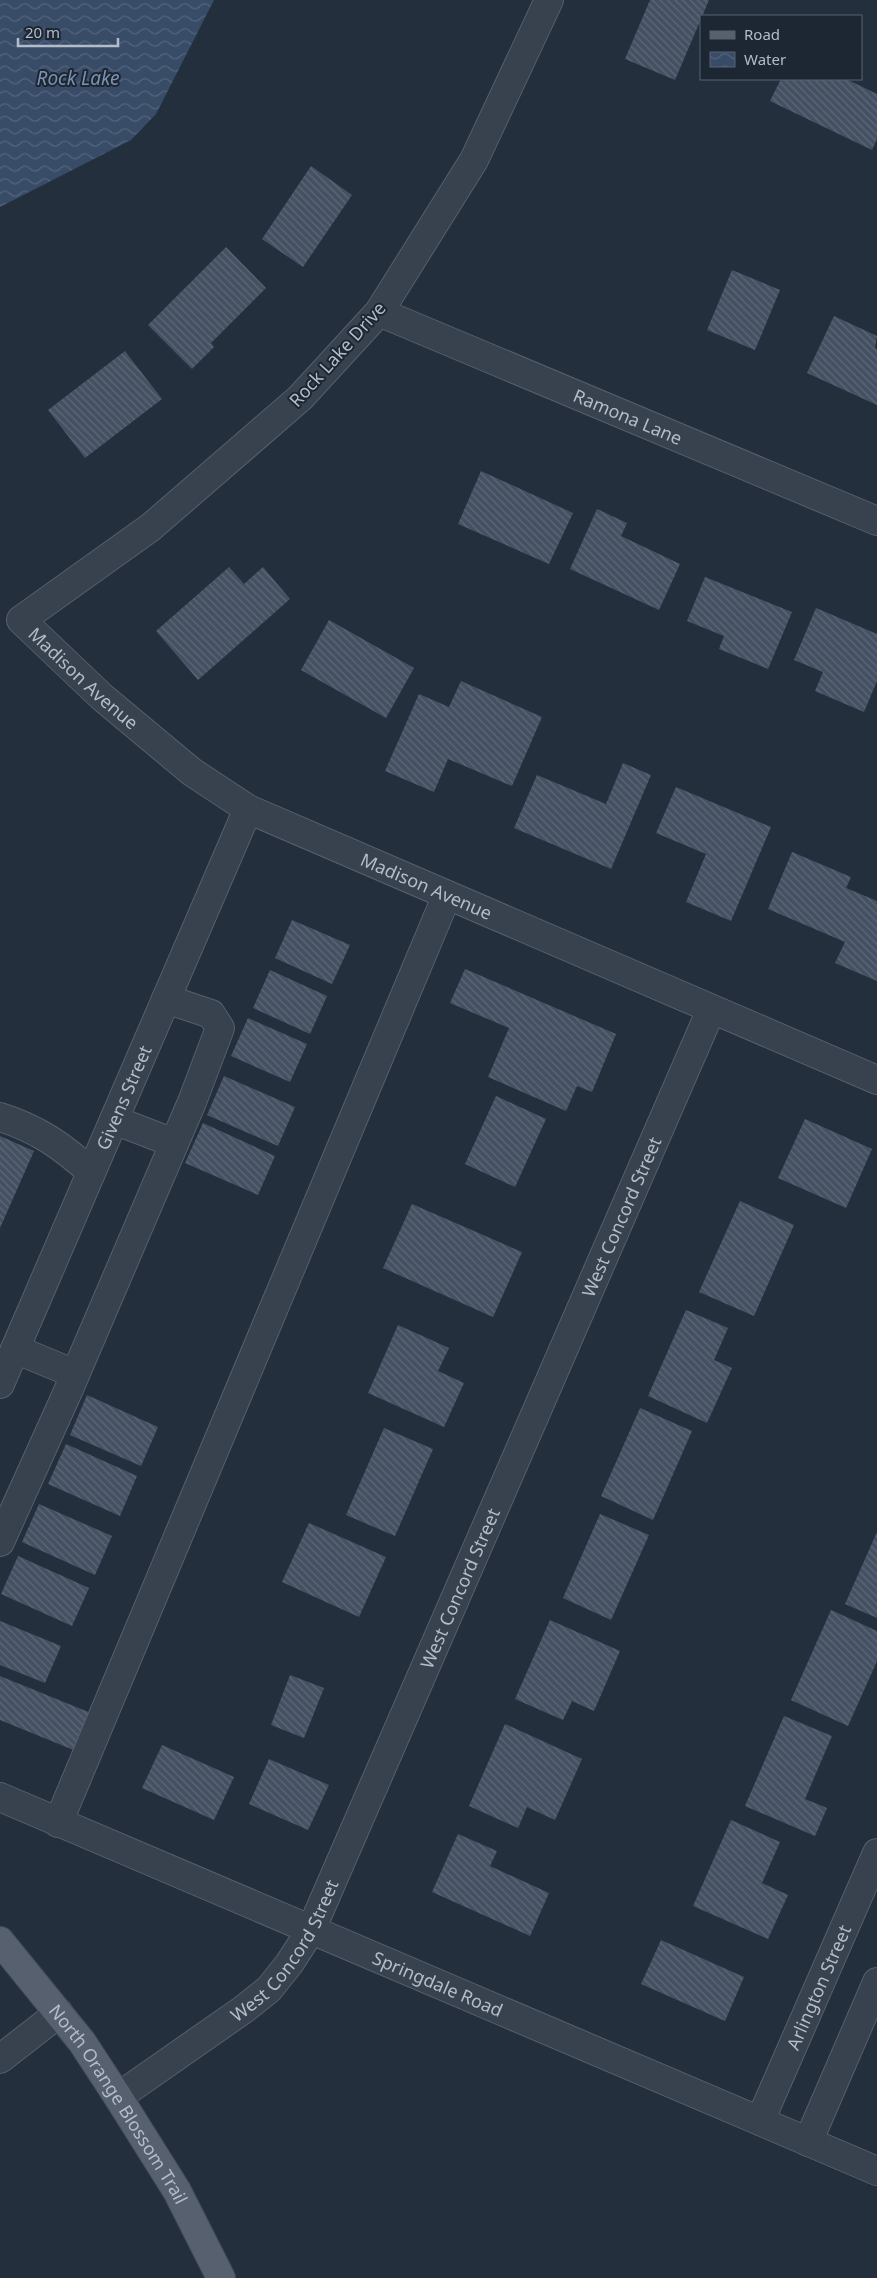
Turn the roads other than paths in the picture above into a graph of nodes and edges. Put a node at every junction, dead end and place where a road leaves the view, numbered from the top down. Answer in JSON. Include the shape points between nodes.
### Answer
{"nodes":[{"id":1,"x":549,"y":0,"type":"edge"},
{"id":2,"x":379,"y":312,"type":"junction"},
{"id":3,"x":877,"y":521,"type":"edge"},
{"id":4,"x":21,"y":620,"type":"joint"},
{"id":5,"x":248,"y":809,"type":"junction"},
{"id":6,"x":447,"y":895,"type":"junction"},
{"id":7,"x":166,"y":999,"type":"junction"},
{"id":8,"x":711,"y":1010,"type":"junction"},
{"id":9,"x":877,"y":1080,"type":"edge"},
{"id":10,"x":0,"y":1117,"type":"edge"},
{"id":11,"x":114,"y":1120,"type":"junction"},
{"id":12,"x":174,"y":1143,"type":"junction"},
{"id":13,"x":91,"y":1172,"type":"junction"},
{"id":14,"x":15,"y":1349,"type":"junction"},
{"id":15,"x":75,"y":1374,"type":"junction"},
{"id":16,"x":0,"y":1384,"type":"edge"},
{"id":17,"x":0,"y":1542,"type":"edge"},
{"id":18,"x":0,"y":1797,"type":"edge"},
{"id":19,"x":58,"y":1822,"type":"junction"},
{"id":20,"x":877,"y":1853,"type":"edge"},
{"id":21,"x":311,"y":1930,"type":"junction"},
{"id":22,"x":0,"y":1941,"type":"edge"},
{"id":23,"x":877,"y":1982,"type":"edge"},
{"id":24,"x":59,"y":2013,"type":"junction"},
{"id":25,"x":0,"y":2059,"type":"edge"},
{"id":26,"x":118,"y":2097,"type":"junction"},
{"id":27,"x":760,"y":2121,"type":"junction"},
{"id":28,"x":808,"y":2142,"type":"junction"},
{"id":29,"x":877,"y":2172,"type":"edge"},
{"id":30,"x":221,"y":2278,"type":"edge"}],
"edges":[{"from":1,"to":2,"type":"street","name":"Rock Lake Drive","via":[[474,160]]},
{"from":2,"to":3,"type":"street","name":"Ramona Lane"},
{"from":2,"to":4,"type":"street","name":"Rock Lake Drive","via":[[300,398],[158,521]]},
{"from":4,"to":5,"type":"street","name":"Madison Avenue","via":[[102,697],[192,772]]},
{"from":5,"to":6,"type":"street","name":"Madison Avenue"},
{"from":5,"to":7,"type":"street","name":"Givens Street"},
{"from":6,"to":8,"type":"street","name":"Madison Avenue"},
{"from":6,"to":19,"type":"street"},
{"from":7,"to":11,"type":"street","name":"Givens Street"},
{"from":7,"to":12,"type":"street","via":[[211,1014],[220,1028]]},
{"from":8,"to":9,"type":"street","name":"Madison Avenue"},
{"from":8,"to":21,"type":"street","name":"West Concord Street"},
{"from":10,"to":13,"type":"street","via":[[28,1126],[68,1152]]},
{"from":11,"to":12,"type":"street"},
{"from":11,"to":13,"type":"street","name":"Givens Street"},
{"from":12,"to":15,"type":"street"},
{"from":13,"to":14,"type":"street","name":"Givens Street"},
{"from":14,"to":15,"type":"street"},
{"from":14,"to":16,"type":"street","name":"Givens Street"},
{"from":15,"to":17,"type":"street"},
{"from":18,"to":19,"type":"street","name":"Springdale Road"},
{"from":19,"to":21,"type":"street","name":"Springdale Road"},
{"from":20,"to":27,"type":"street","name":"Arlington Street"},
{"from":21,"to":26,"type":"street","name":"West Concord Street","via":[[269,1989]]},
{"from":21,"to":27,"type":"street","name":"Springdale Road"},
{"from":22,"to":24,"type":"main road","name":"North Orange Blossom Trail"},
{"from":23,"to":28,"type":"street"},
{"from":24,"to":25,"type":"street"},
{"from":24,"to":26,"type":"main road","name":"North Orange Blossom Trail"},
{"from":26,"to":30,"type":"main road","name":"North Orange Blossom Trail","via":[[177,2192]]},
{"from":27,"to":28,"type":"street","name":"Springdale Road"},
{"from":28,"to":29,"type":"street","name":"Springdale Road"}]}
